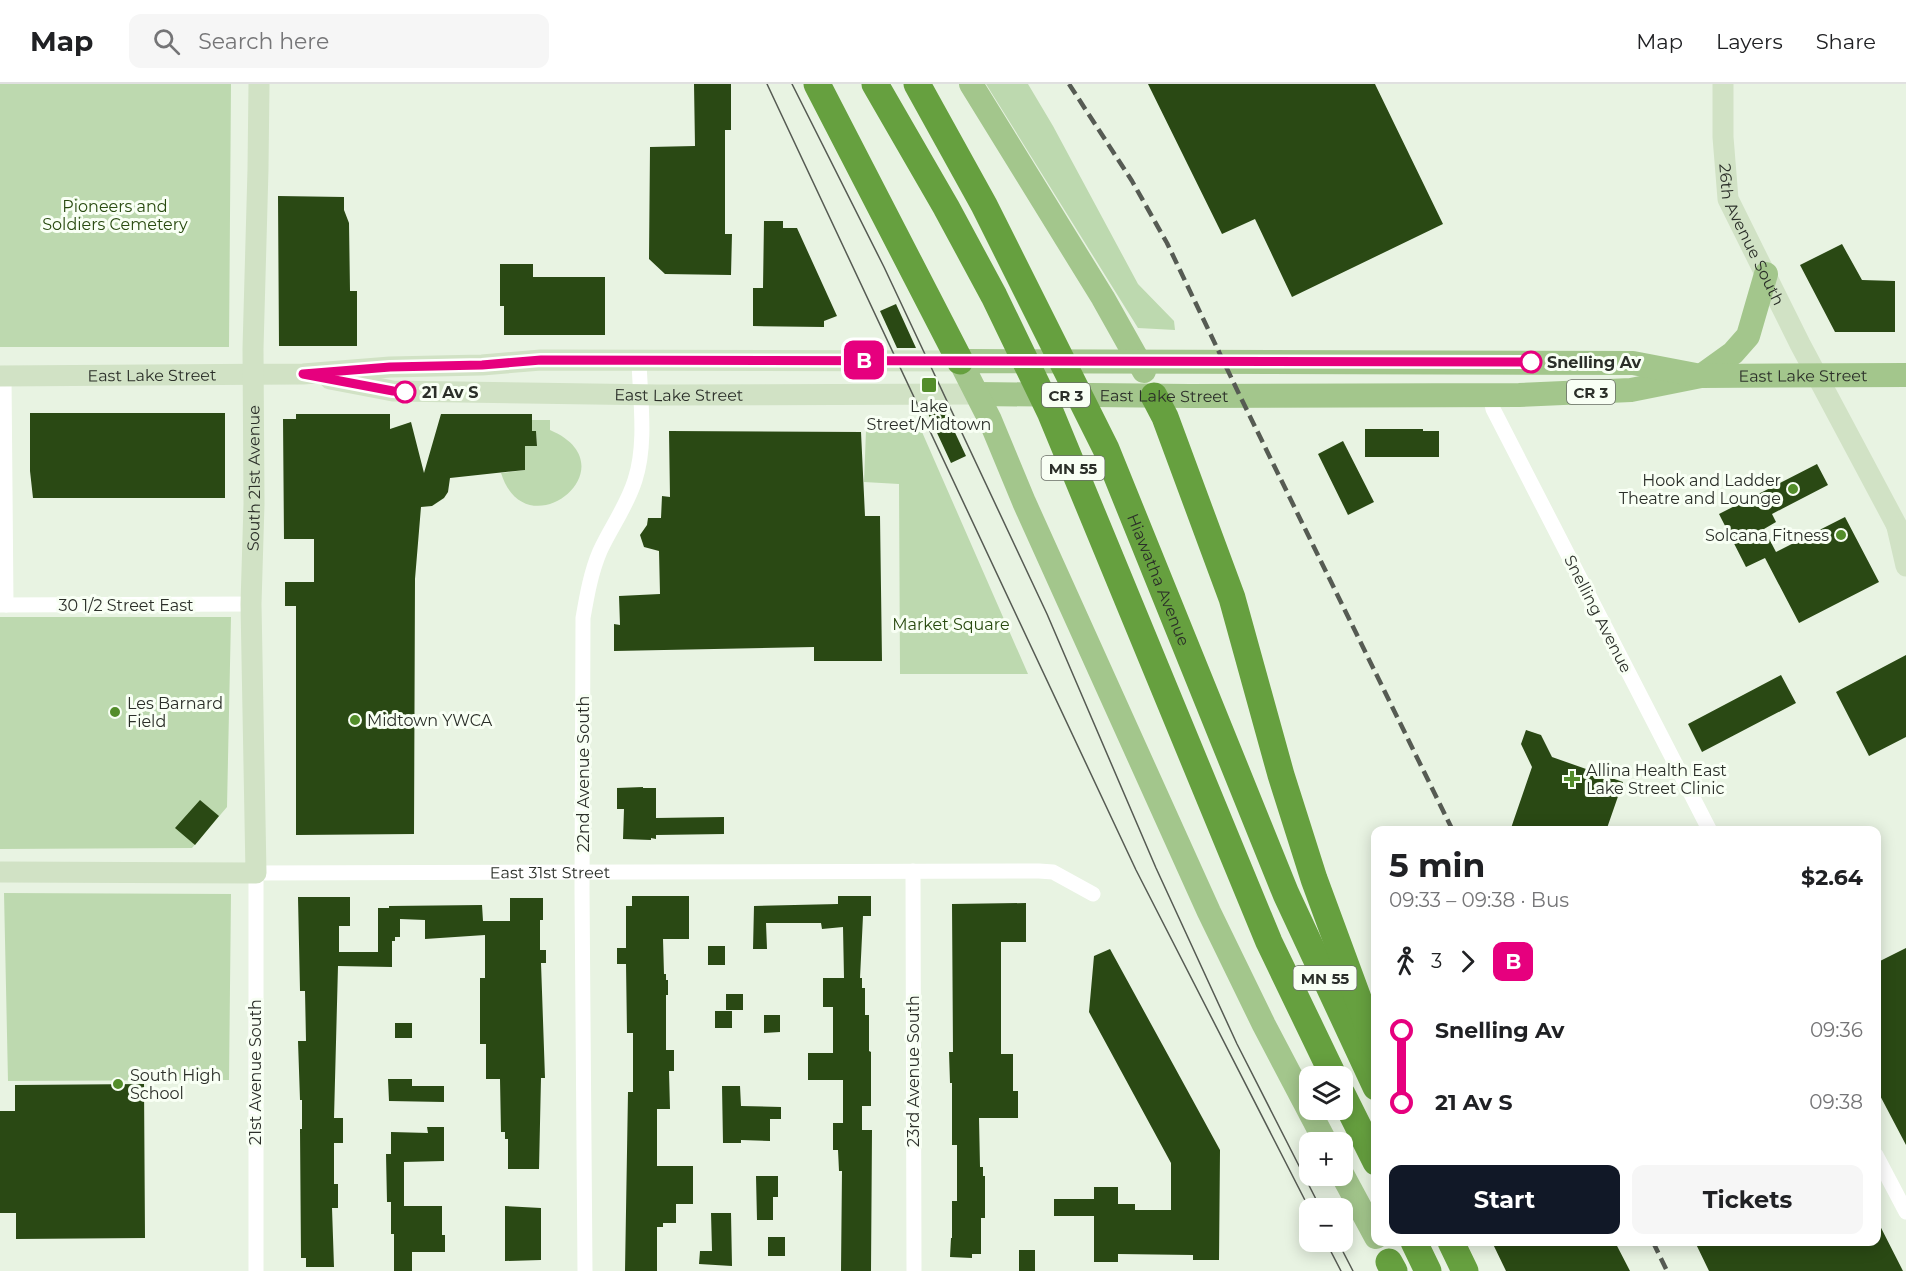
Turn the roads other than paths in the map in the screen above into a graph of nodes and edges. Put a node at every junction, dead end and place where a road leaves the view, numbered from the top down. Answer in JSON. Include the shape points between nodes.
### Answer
{"nodes":[{"id":1,"x":259,"y":84,"type":"edge"},
{"id":2,"x":817,"y":84,"type":"edge"},
{"id":3,"x":875,"y":84,"type":"edge"},
{"id":4,"x":916,"y":84,"type":"edge"},
{"id":5,"x":971,"y":84,"type":"edge"},
{"id":6,"x":1724,"y":84,"type":"edge"},
{"id":7,"x":1766,"y":274,"type":"junction"},
{"id":8,"x":639,"y":360,"type":"junction"},
{"id":9,"x":960,"y":361,"type":"junction"},
{"id":10,"x":1139,"y":361,"type":"junction"},
{"id":11,"x":254,"y":374,"type":"junction"},
{"id":12,"x":303,"y":374,"type":"junction"},
{"id":13,"x":1701,"y":375,"type":"junction"},
{"id":14,"x":1818,"y":375,"type":"junction"},
{"id":15,"x":1906,"y":375,"type":"edge"},
{"id":16,"x":2,"y":376,"type":"edge"},
{"id":17,"x":978,"y":394,"type":"junction"},
{"id":18,"x":640,"y":395,"type":"junction"},
{"id":19,"x":1490,"y":395,"type":"junction"},
{"id":20,"x":1154,"y":396,"type":"junction"},
{"id":21,"x":1901,"y":532,"type":"edge"},
{"id":22,"x":1906,"y":566,"type":"edge"},
{"id":23,"x":251,"y":604,"type":"junction"},
{"id":24,"x":3,"y":605,"type":"edge"},
{"id":25,"x":1707,"y":826,"type":"edge"},
{"id":26,"x":582,"y":871,"type":"junction"},
{"id":27,"x":913,"y":871,"type":"junction"},
{"id":28,"x":0,"y":872,"type":"edge"},
{"id":29,"x":255,"y":873,"type":"junction"},
{"id":30,"x":1093,"y":894,"type":"dead end"},
{"id":31,"x":1371,"y":1033,"type":"edge"},
{"id":32,"x":1329,"y":1066,"type":"edge"},
{"id":33,"x":1371,"y":1076,"type":"edge"},
{"id":34,"x":1353,"y":1116,"type":"edge"},
{"id":35,"x":1320,"y":1132,"type":"edge"},
{"id":36,"x":1371,"y":1152,"type":"edge"},
{"id":37,"x":1881,"y":1164,"type":"edge"},
{"id":38,"x":1348,"y":1186,"type":"edge"},
{"id":39,"x":1906,"y":1212,"type":"edge"},
{"id":40,"x":1371,"y":1228,"type":"edge"},
{"id":41,"x":1416,"y":1246,"type":"edge"},
{"id":42,"x":1453,"y":1246,"type":"edge"},
{"id":43,"x":256,"y":1271,"type":"edge"},
{"id":44,"x":585,"y":1271,"type":"edge"},
{"id":45,"x":914,"y":1271,"type":"edge"},
{"id":46,"x":1428,"y":1271,"type":"edge"},
{"id":47,"x":1465,"y":1271,"type":"edge"}],
"edges":[{"from":1,"to":11,"type":"main road","name":"South 21st Avenue"},
{"from":2,"to":9,"type":"highway"},
{"from":3,"to":32,"type":"highway","number":"MN 55","via":[[994,296],[1051,414],[1269,942]]},
{"from":4,"to":33,"type":"highway","name":"Hiawatha Avenue","number":"MN 55","via":[[984,205],[1106,449],[1286,894]]},
{"from":5,"to":10,"type":"main road"},
{"from":6,"to":7,"type":"main road","name":"26th Avenue South","via":[[1728,199]]},
{"from":7,"to":13,"type":"main road","via":[[1748,336],[1733,353]]},
{"from":7,"to":14,"type":"main road","name":"26th Avenue South"},
{"from":8,"to":9,"type":"main road","name":"East Lake Street","number":"CR 3"},
{"from":8,"to":12,"type":"main road","name":"East Lake Street","number":"CR 3","via":[[541,360]]},
{"from":8,"to":18,"type":"street","name":"22nd Avenue South"},
{"from":9,"to":10,"type":"main road","name":"East Lake Street","number":"CR 3"},
{"from":9,"to":17,"type":"main road"},
{"from":10,"to":13,"type":"main road","name":"East Lake Street","number":"CR 3","via":[[1633,363]]},
{"from":10,"to":20,"type":"main road"},
{"from":11,"to":12,"type":"main road","name":"East Lake Street","number":"CR 3"},
{"from":11,"to":16,"type":"main road","name":"East Lake Street","number":"CR 3"},
{"from":11,"to":23,"type":"main road","name":"South 21st Avenue"},
{"from":12,"to":18,"type":"main road","name":"East Lake Street","number":"CR 3","via":[[393,391]]},
{"from":13,"to":14,"type":"main road","name":"East Lake Street","number":"CR 3"},
{"from":13,"to":19,"type":"main road","name":"East Lake Street","number":"CR 3","via":[[1631,390]]},
{"from":14,"to":15,"type":"main road","name":"East Lake Street","number":"CR 3"},
{"from":14,"to":21,"type":"main road","name":"26th Avenue South"},
{"from":16,"to":24,"type":"street"},
{"from":17,"to":18,"type":"main road","name":"East Lake Street","number":"CR 3"},
{"from":17,"to":20,"type":"main road","name":"East Lake Street","number":"CR 3"},
{"from":17,"to":35,"type":"main road","via":[[1209,912]]},
{"from":18,"to":26,"type":"street","name":"22nd Avenue South","via":[[641,453],[636,478],[600,551],[583,618]]},
{"from":19,"to":20,"type":"main road","name":"East Lake Street","number":"CR 3"},
{"from":19,"to":25,"type":"street","name":"Snelling Avenue","via":[[1493,409]]},
{"from":20,"to":31,"type":"highway","via":[[1232,598],[1314,879]]},
{"from":21,"to":22,"type":"main road","name":"26th Avenue South"},
{"from":23,"to":24,"type":"street","name":"30 1/2 Street East"},
{"from":23,"to":29,"type":"main road","name":"South 21st Avenue"},
{"from":26,"to":27,"type":"street","name":"East 31st Street"},
{"from":26,"to":29,"type":"street","name":"East 31st Street"},
{"from":26,"to":44,"type":"street","name":"22nd Avenue South"},
{"from":27,"to":30,"type":"street","name":"East 31st Street","via":[[1053,872]]},
{"from":27,"to":45,"type":"street","name":"23rd Avenue South"},
{"from":28,"to":29,"type":"main road","name":"East 31st Street"},
{"from":29,"to":43,"type":"street","name":"21st Avenue South"},
{"from":34,"to":36,"type":"highway"},
{"from":37,"to":39,"type":"street"},
{"from":38,"to":40,"type":"main road"},
{"from":41,"to":46,"type":"highway"},
{"from":42,"to":47,"type":"highway"}]}
